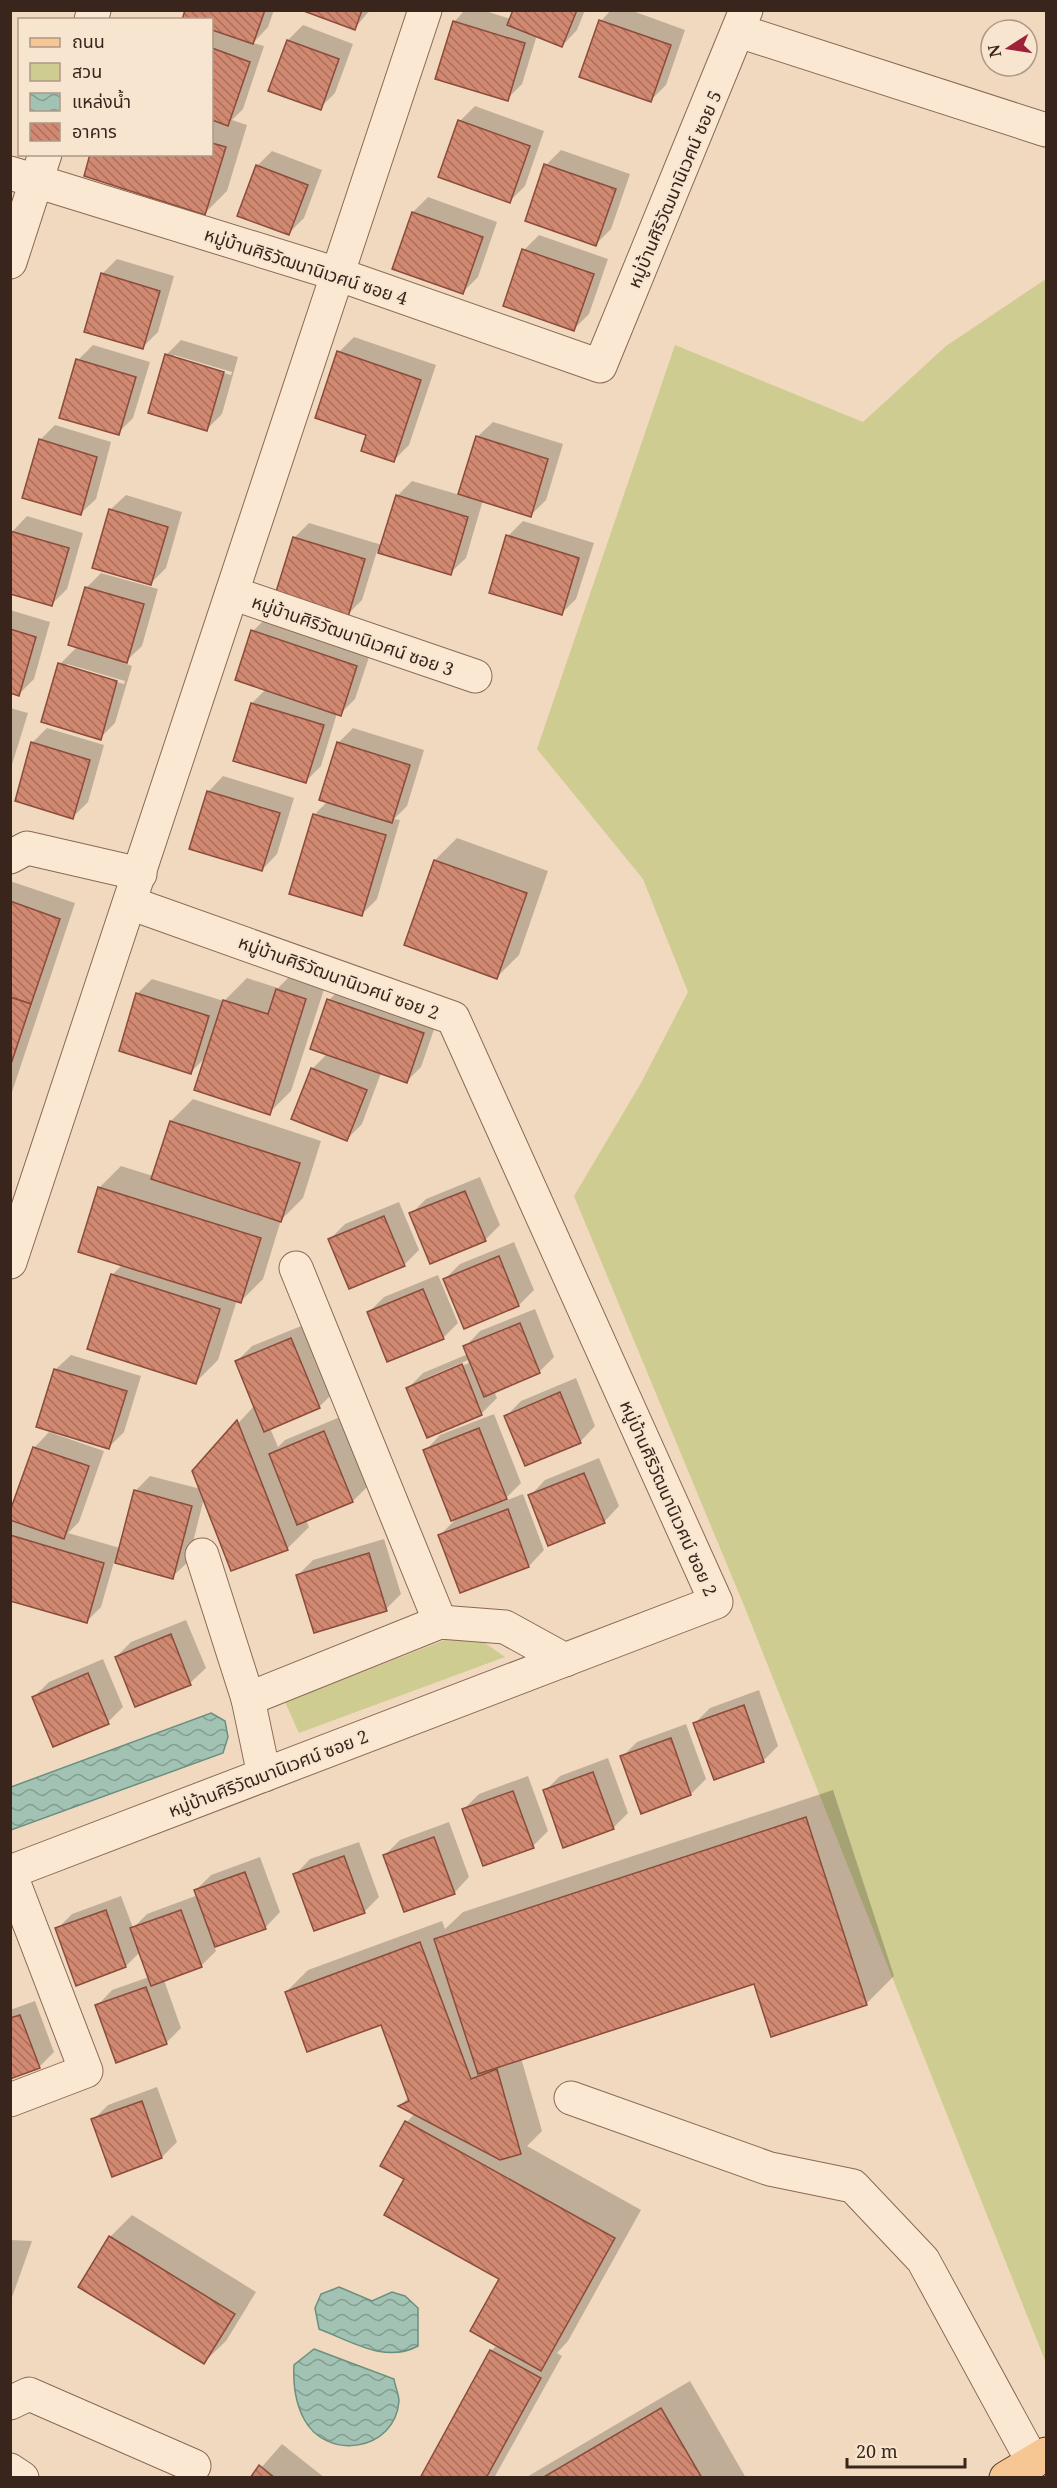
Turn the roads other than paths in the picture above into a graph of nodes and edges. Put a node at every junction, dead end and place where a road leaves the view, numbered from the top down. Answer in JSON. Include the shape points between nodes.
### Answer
{"nodes":[{"id":1,"x":425,"y":10,"type":"edge"},
{"id":2,"x":743,"y":21,"type":"edge"},
{"id":3,"x":1047,"y":130,"type":"edge"},
{"id":4,"x":30,"y":169,"type":"edge"},
{"id":5,"x":10,"y":262,"type":"edge"},
{"id":6,"x":337,"y":274,"type":"junction"},
{"id":7,"x":600,"y":366,"type":"joint"},
{"id":8,"x":232,"y":593,"type":"junction"},
{"id":9,"x":475,"y":676,"type":"dead end"},
{"id":10,"x":10,"y":857,"type":"edge"},
{"id":11,"x":135,"y":888,"type":"junction"},
{"id":12,"x":10,"y":1262,"type":"edge"},
{"id":13,"x":296,"y":1269,"type":"dead end"},
{"id":14,"x":202,"y":1554,"type":"dead end"},
{"id":15,"x":440,"y":1622,"type":"junction"},
{"id":16,"x":565,"y":1660,"type":"junction"},
{"id":17,"x":248,"y":1699,"type":"junction"},
{"id":18,"x":264,"y":1775,"type":"junction"},
{"id":19,"x":10,"y":1873,"type":"edge"},
{"id":20,"x":571,"y":2097,"type":"dead end"},
{"id":21,"x":10,"y":2100,"type":"edge"},
{"id":22,"x":10,"y":2403,"type":"edge"},
{"id":23,"x":1029,"y":2464,"type":"edge"},
{"id":24,"x":194,"y":2466,"type":"dead end"},
{"id":25,"x":10,"y":2470,"type":"edge"},
{"id":26,"x":22,"y":2478,"type":"edge"}],
"edges":[{"from":1,"to":6,"type":"street"},
{"from":2,"to":3,"type":"street"},
{"from":2,"to":7,"type":"street","name":"หมู่บ้านศิริวัฒนานิเวศน์ ซอย 5"},
{"from":4,"to":5,"type":"street"},
{"from":4,"to":6,"type":"street","name":"หมู่บ้านศิริวัฒนานิเวศน์ ซอย 4"},
{"from":6,"to":7,"type":"street","name":"หมู่บ้านศิริวัฒนานิเวศน์ ซอย 4"},
{"from":6,"to":8,"type":"street"},
{"from":8,"to":9,"type":"street","name":"หมู่บ้านศิริวัฒนานิเวศน์ ซอย 3"},
{"from":8,"to":11,"type":"street"},
{"from":10,"to":11,"type":"street","via":[[27,848]]},
{"from":11,"to":12,"type":"street"},
{"from":11,"to":16,"type":"street","name":"หมู่บ้านศิริวัฒนานิเวศน์ ซอย 2","via":[[453,1018],[716,1602]]},
{"from":13,"to":15,"type":"street"},
{"from":14,"to":17,"type":"street"},
{"from":15,"to":16,"type":"street","via":[[506,1627]]},
{"from":15,"to":17,"type":"street"},
{"from":16,"to":18,"type":"street","name":"หมู่บ้านศิริวัฒนานิเวศน์ ซอย 2"},
{"from":17,"to":18,"type":"street"},
{"from":18,"to":19,"type":"street","name":"หมู่บ้านศิริวัฒนานิเวศน์ ซอย 2"},
{"from":19,"to":21,"type":"street","via":[[86,2071]]},
{"from":20,"to":23,"type":"street","via":[[770,2169],[853,2186],[923,2260]]},
{"from":22,"to":24,"type":"street","via":[[29,2394]]},
{"from":25,"to":26,"type":"street"}]}
